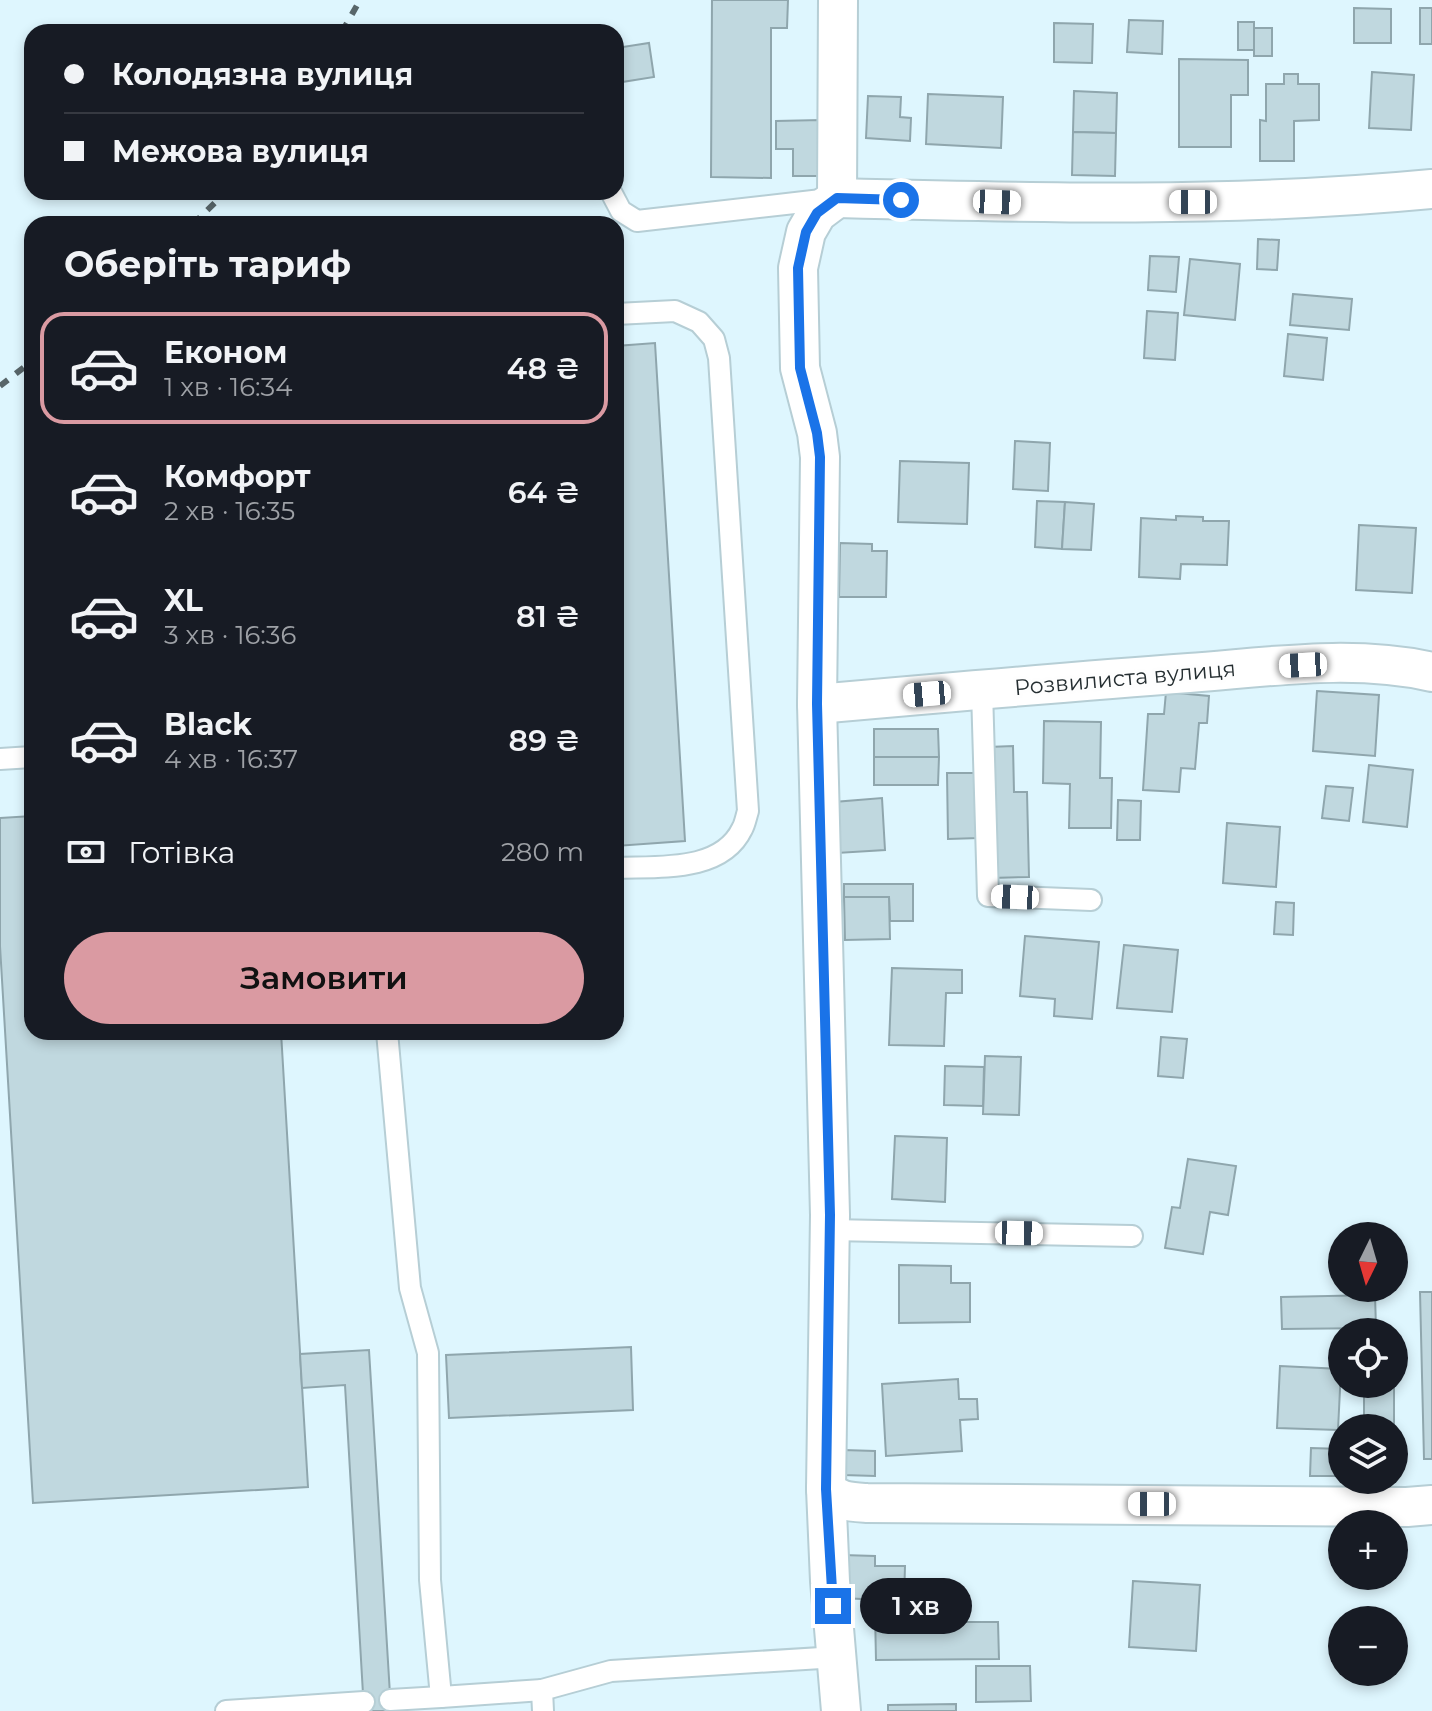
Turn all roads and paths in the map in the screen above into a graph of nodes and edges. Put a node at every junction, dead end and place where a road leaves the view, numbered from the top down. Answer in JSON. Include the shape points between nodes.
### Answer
{"nodes":[{"id":1,"x":838,"y":0,"type":"edge"},
{"id":2,"x":1432,"y":189,"type":"edge"},
{"id":3,"x":837,"y":198,"type":"junction"},
{"id":4,"x":615,"y":200,"type":"edge"},
{"id":5,"x":624,"y":314,"type":"edge"},
{"id":6,"x":1432,"y":672,"type":"edge"},
{"id":7,"x":982,"y":690,"type":"junction"},
{"id":8,"x":817,"y":704,"type":"junction"},
{"id":9,"x":24,"y":758,"type":"edge"},
{"id":10,"x":0,"y":759,"type":"edge"},
{"id":11,"x":624,"y":868,"type":"edge"},
{"id":12,"x":1091,"y":900,"type":"dead end"},
{"id":13,"x":388,"y":1040,"type":"edge"},
{"id":14,"x":830,"y":1230,"type":"junction"},
{"id":15,"x":1132,"y":1236,"type":"dead end"},
{"id":16,"x":826,"y":1489,"type":"junction"},
{"id":17,"x":1432,"y":1505,"type":"edge"},
{"id":18,"x":837,"y":1657,"type":"junction"},
{"id":19,"x":542,"y":1690,"type":"junction"},
{"id":20,"x":441,"y":1697,"type":"junction"},
{"id":21,"x":390,"y":1700,"type":"dead end"},
{"id":22,"x":364,"y":1702,"type":"dead end"},
{"id":23,"x":226,"y":1711,"type":"edge"},
{"id":24,"x":543,"y":1711,"type":"edge"},
{"id":25,"x":841,"y":1711,"type":"edge"}],
"edges":[{"from":1,"to":3,"type":"street"},
{"from":2,"to":3,"type":"street","via":[[1193,202]]},
{"from":3,"to":4,"type":"lane","via":[[637,221]]},
{"from":3,"to":8,"type":"street","via":[[817,213],[806,232],[798,268],[800,368],[820,457]]},
{"from":5,"to":11,"type":"lane","via":[[675,311],[699,322],[714,339],[719,358],[748,811],[742,831],[725,851],[698,864]]},
{"from":6,"to":7,"type":"street","name":"Розвилиста вулиця","via":[[1348,663]]},
{"from":7,"to":8,"type":"street","name":"Розвилиста вулиця"},
{"from":7,"to":12,"type":"lane","via":[[988,896]]},
{"from":8,"to":14,"type":"street"},
{"from":9,"to":10,"type":"lane"},
{"from":13,"to":20,"type":"lane","via":[[410,1288],[428,1353],[430,1580]]},
{"from":14,"to":15,"type":"lane"},
{"from":14,"to":16,"type":"street"},
{"from":16,"to":17,"type":"street","via":[[842,1501],[867,1503]]},
{"from":16,"to":18,"type":"street"},
{"from":18,"to":19,"type":"lane","via":[[611,1671]]},
{"from":18,"to":25,"type":"street"},
{"from":19,"to":20,"type":"lane"},
{"from":19,"to":24,"type":"lane"},
{"from":20,"to":21,"type":"lane"},
{"from":22,"to":23,"type":"lane"}]}
